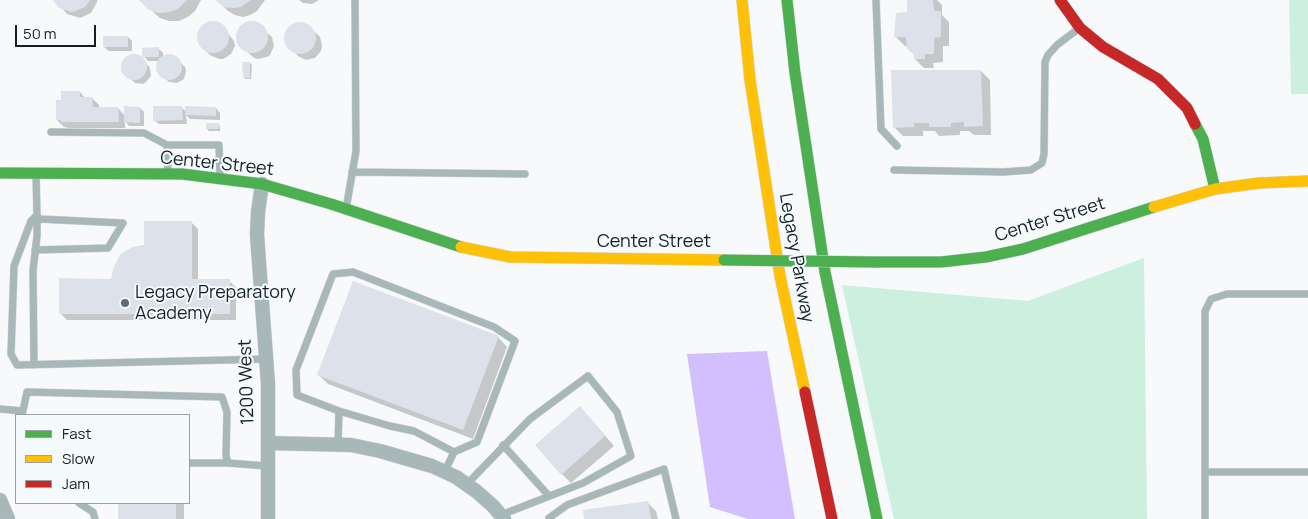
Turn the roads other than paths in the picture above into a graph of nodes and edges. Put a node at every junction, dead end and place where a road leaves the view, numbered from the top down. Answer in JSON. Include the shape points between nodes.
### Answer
{"nodes":[{"id":1,"x":355,"y":0,"type":"edge"},
{"id":2,"x":742,"y":0,"type":"edge"},
{"id":3,"x":788,"y":0,"type":"edge"},
{"id":4,"x":876,"y":0,"type":"edge"},
{"id":5,"x":1060,"y":0,"type":"edge"},
{"id":6,"x":1080,"y":28,"type":"junction"},
{"id":7,"x":51,"y":132,"type":"dead end"},
{"id":8,"x":167,"y":145,"type":"junction"},
{"id":9,"x":897,"y":146,"type":"dead end"},
{"id":10,"x":894,"y":170,"type":"dead end"},
{"id":11,"x":352,"y":172,"type":"junction"},
{"id":12,"x":0,"y":173,"type":"edge"},
{"id":13,"x":36,"y":173,"type":"junction"},
{"id":14,"x":168,"y":174,"type":"junction"},
{"id":15,"x":525,"y":174,"type":"dead end"},
{"id":16,"x":220,"y":178,"type":"junction"},
{"id":17,"x":1308,"y":182,"type":"edge"},
{"id":18,"x":262,"y":184,"type":"junction"},
{"id":19,"x":1216,"y":189,"type":"junction"},
{"id":20,"x":346,"y":209,"type":"junction"},
{"id":21,"x":37,"y":215,"type":"junction"},
{"id":22,"x":35,"y":250,"type":"junction"},
{"id":23,"x":1308,"y":294,"type":"edge"},
{"id":24,"x":267,"y":359,"type":"junction"},
{"id":25,"x":34,"y":365,"type":"junction"},
{"id":26,"x":0,"y":409,"type":"edge"},
{"id":27,"x":339,"y":411,"type":"junction"},
{"id":28,"x":22,"y":413,"type":"edge"},
{"id":29,"x":268,"y":443,"type":"junction"},
{"id":30,"x":338,"y":445,"type":"junction"},
{"id":31,"x":503,"y":445,"type":"junction"},
{"id":32,"x":454,"y":452,"type":"junction"},
{"id":33,"x":190,"y":463,"type":"edge"},
{"id":34,"x":228,"y":463,"type":"junction"},
{"id":35,"x":267,"y":466,"type":"junction"},
{"id":36,"x":444,"y":471,"type":"junction"},
{"id":37,"x":1205,"y":472,"type":"junction"},
{"id":38,"x":1308,"y":472,"type":"edge"},
{"id":39,"x":467,"y":484,"type":"junction"},
{"id":40,"x":549,"y":496,"type":"junction"},
{"id":41,"x":0,"y":500,"type":"edge"},
{"id":42,"x":81,"y":504,"type":"edge"},
{"id":43,"x":502,"y":517,"type":"edge"},
{"id":44,"x":8,"y":519,"type":"edge"},
{"id":45,"x":95,"y":519,"type":"edge"},
{"id":46,"x":268,"y":519,"type":"edge"},
{"id":47,"x":549,"y":519,"type":"edge"},
{"id":48,"x":676,"y":519,"type":"edge"},
{"id":49,"x":832,"y":519,"type":"edge"},
{"id":50,"x":877,"y":519,"type":"edge"},
{"id":51,"x":1205,"y":519,"type":"edge"}],
"edges":[{"from":1,"to":11,"type":"lane","via":[[356,151]]},
{"from":2,"to":49,"type":"main road","name":"Legacy Parkway","via":[[750,80],[780,276]]},
{"from":3,"to":50,"type":"main road","name":"Legacy Parkway","via":[[825,272]]},
{"from":4,"to":9,"type":"lane","via":[[881,129]]},
{"from":5,"to":6,"type":"main road"},
{"from":6,"to":10,"type":"lane","via":[[1057,45],[1045,62],[1042,164],[1031,170],[1003,172]]},
{"from":6,"to":19,"type":"main road","via":[[1103,47],[1158,79],[1187,108],[1203,139]]},
{"from":7,"to":8,"type":"lane","via":[[144,133]]},
{"from":8,"to":14,"type":"lane"},
{"from":8,"to":16,"type":"lane","via":[[219,145]]},
{"from":11,"to":15,"type":"lane"},
{"from":11,"to":20,"type":"lane"},
{"from":12,"to":13,"type":"main road","name":"Center Street"},
{"from":13,"to":14,"type":"main road","name":"Center Street"},
{"from":13,"to":21,"type":"lane"},
{"from":14,"to":16,"type":"main road","name":"Center Street"},
{"from":16,"to":18,"type":"main road","name":"Center Street"},
{"from":17,"to":19,"type":"main road","name":"Center Street"},
{"from":18,"to":20,"type":"main road","name":"Center Street"},
{"from":18,"to":24,"type":"street","name":"1200 West","via":[[258,235]]},
{"from":19,"to":20,"type":"main road","name":"Center Street","bridge":true,"via":[[1023,249],[948,261],[510,257],[456,246]]},
{"from":21,"to":22,"type":"lane"},
{"from":21,"to":22,"type":"lane","via":[[45,220],[123,223],[108,248]]},
{"from":21,"to":25,"type":"lane","via":[[31,220],[14,266],[11,354],[17,364]]},
{"from":22,"to":25,"type":"lane"},
{"from":23,"to":37,"type":"lane","via":[[1226,294],[1211,299],[1205,311]]},
{"from":24,"to":25,"type":"lane"},
{"from":24,"to":29,"type":"street","name":"1200 West"},
{"from":26,"to":28,"type":"lane"},
{"from":27,"to":30,"type":"lane"},
{"from":27,"to":32,"type":"lane","via":[[414,431]]},
{"from":27,"to":32,"type":"lane","via":[[297,395],[296,370],[333,274],[353,272],[494,327],[515,341],[477,442]]},
{"from":28,"to":34,"type":"lane","via":[[26,392],[222,397],[227,412]]},
{"from":29,"to":30,"type":"street"},
{"from":29,"to":35,"type":"street","name":"1200 West"},
{"from":30,"to":36,"type":"street","via":[[380,451]]},
{"from":31,"to":39,"type":"lane"},
{"from":31,"to":40,"type":"lane"},
{"from":31,"to":40,"type":"lane","via":[[530,419],[588,376],[617,412],[631,456],[583,483]]},
{"from":32,"to":36,"type":"lane"},
{"from":33,"to":34,"type":"lane"},
{"from":34,"to":35,"type":"lane"},
{"from":35,"to":46,"type":"street","name":"1200 West"},
{"from":36,"to":39,"type":"street"},
{"from":37,"to":38,"type":"lane"},
{"from":37,"to":51,"type":"lane"},
{"from":39,"to":43,"type":"street"},
{"from":40,"to":43,"type":"lane"},
{"from":41,"to":44,"type":"street"},
{"from":42,"to":45,"type":"lane","via":[[93,512]]},
{"from":47,"to":48,"type":"lane","via":[[567,505],[664,469]]}]}
